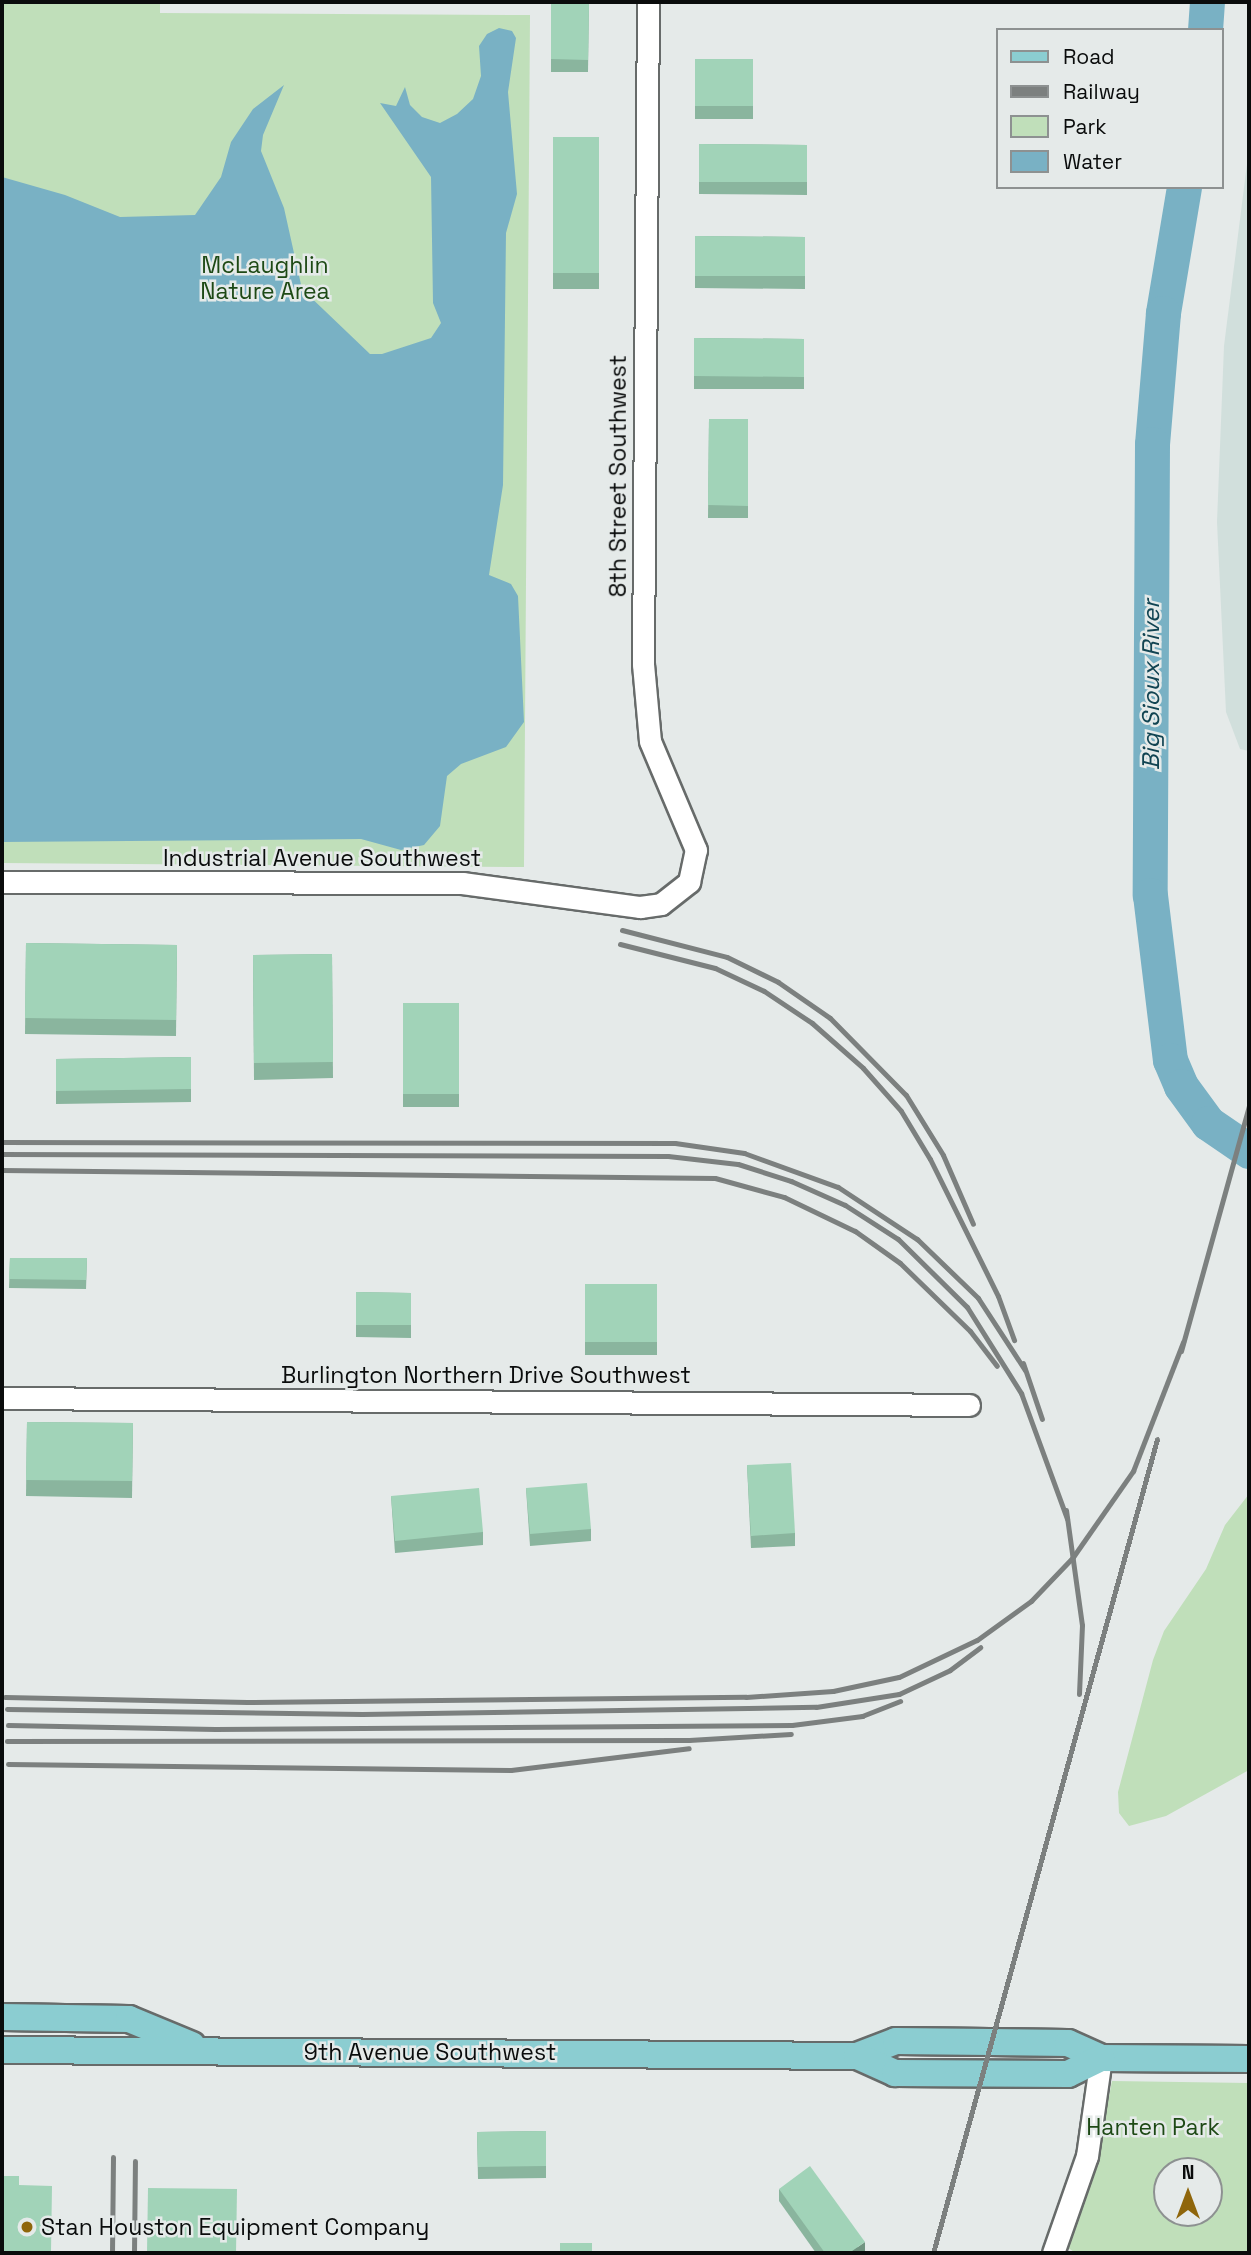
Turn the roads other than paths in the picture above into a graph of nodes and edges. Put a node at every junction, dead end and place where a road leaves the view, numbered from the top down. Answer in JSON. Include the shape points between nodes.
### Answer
{"nodes":[{"id":1,"x":648,"y":2,"type":"edge"},
{"id":2,"x":2,"y":882,"type":"edge"},
{"id":3,"x":640,"y":907,"type":"joint"},
{"id":4,"x":2,"y":1398,"type":"edge"},
{"id":5,"x":969,"y":1405,"type":"dead end"},
{"id":6,"x":2,"y":2017,"type":"edge"},
{"id":7,"x":2,"y":2050,"type":"edge"},
{"id":8,"x":203,"y":2050,"type":"junction"},
{"id":9,"x":1101,"y":2058,"type":"junction"},
{"id":10,"x":1249,"y":2059,"type":"edge"},
{"id":11,"x":1053,"y":2253,"type":"edge"}],
"edges":[{"from":1,"to":3,"type":"street","name":"8th Street Southwest","via":[[645,708],[659,769],[696,850],[689,883],[678,895]]},
{"from":2,"to":3,"type":"street","name":"Industrial Avenue Southwest","via":[[462,883]]},
{"from":4,"to":5,"type":"street","name":"Burlington Northern Drive Southwest"},
{"from":6,"to":8,"type":"main road","via":[[129,2019]]},
{"from":7,"to":8,"type":"main road","name":"9th Avenue Southwest"},
{"from":8,"to":9,"type":"main road","name":"9th Avenue Southwest","via":[[857,2056],[895,2073],[1068,2074]]},
{"from":9,"to":10,"type":"main road","name":"9th Avenue Southwest"},
{"from":9,"to":11,"type":"street","via":[[1087,2156]]}]}
